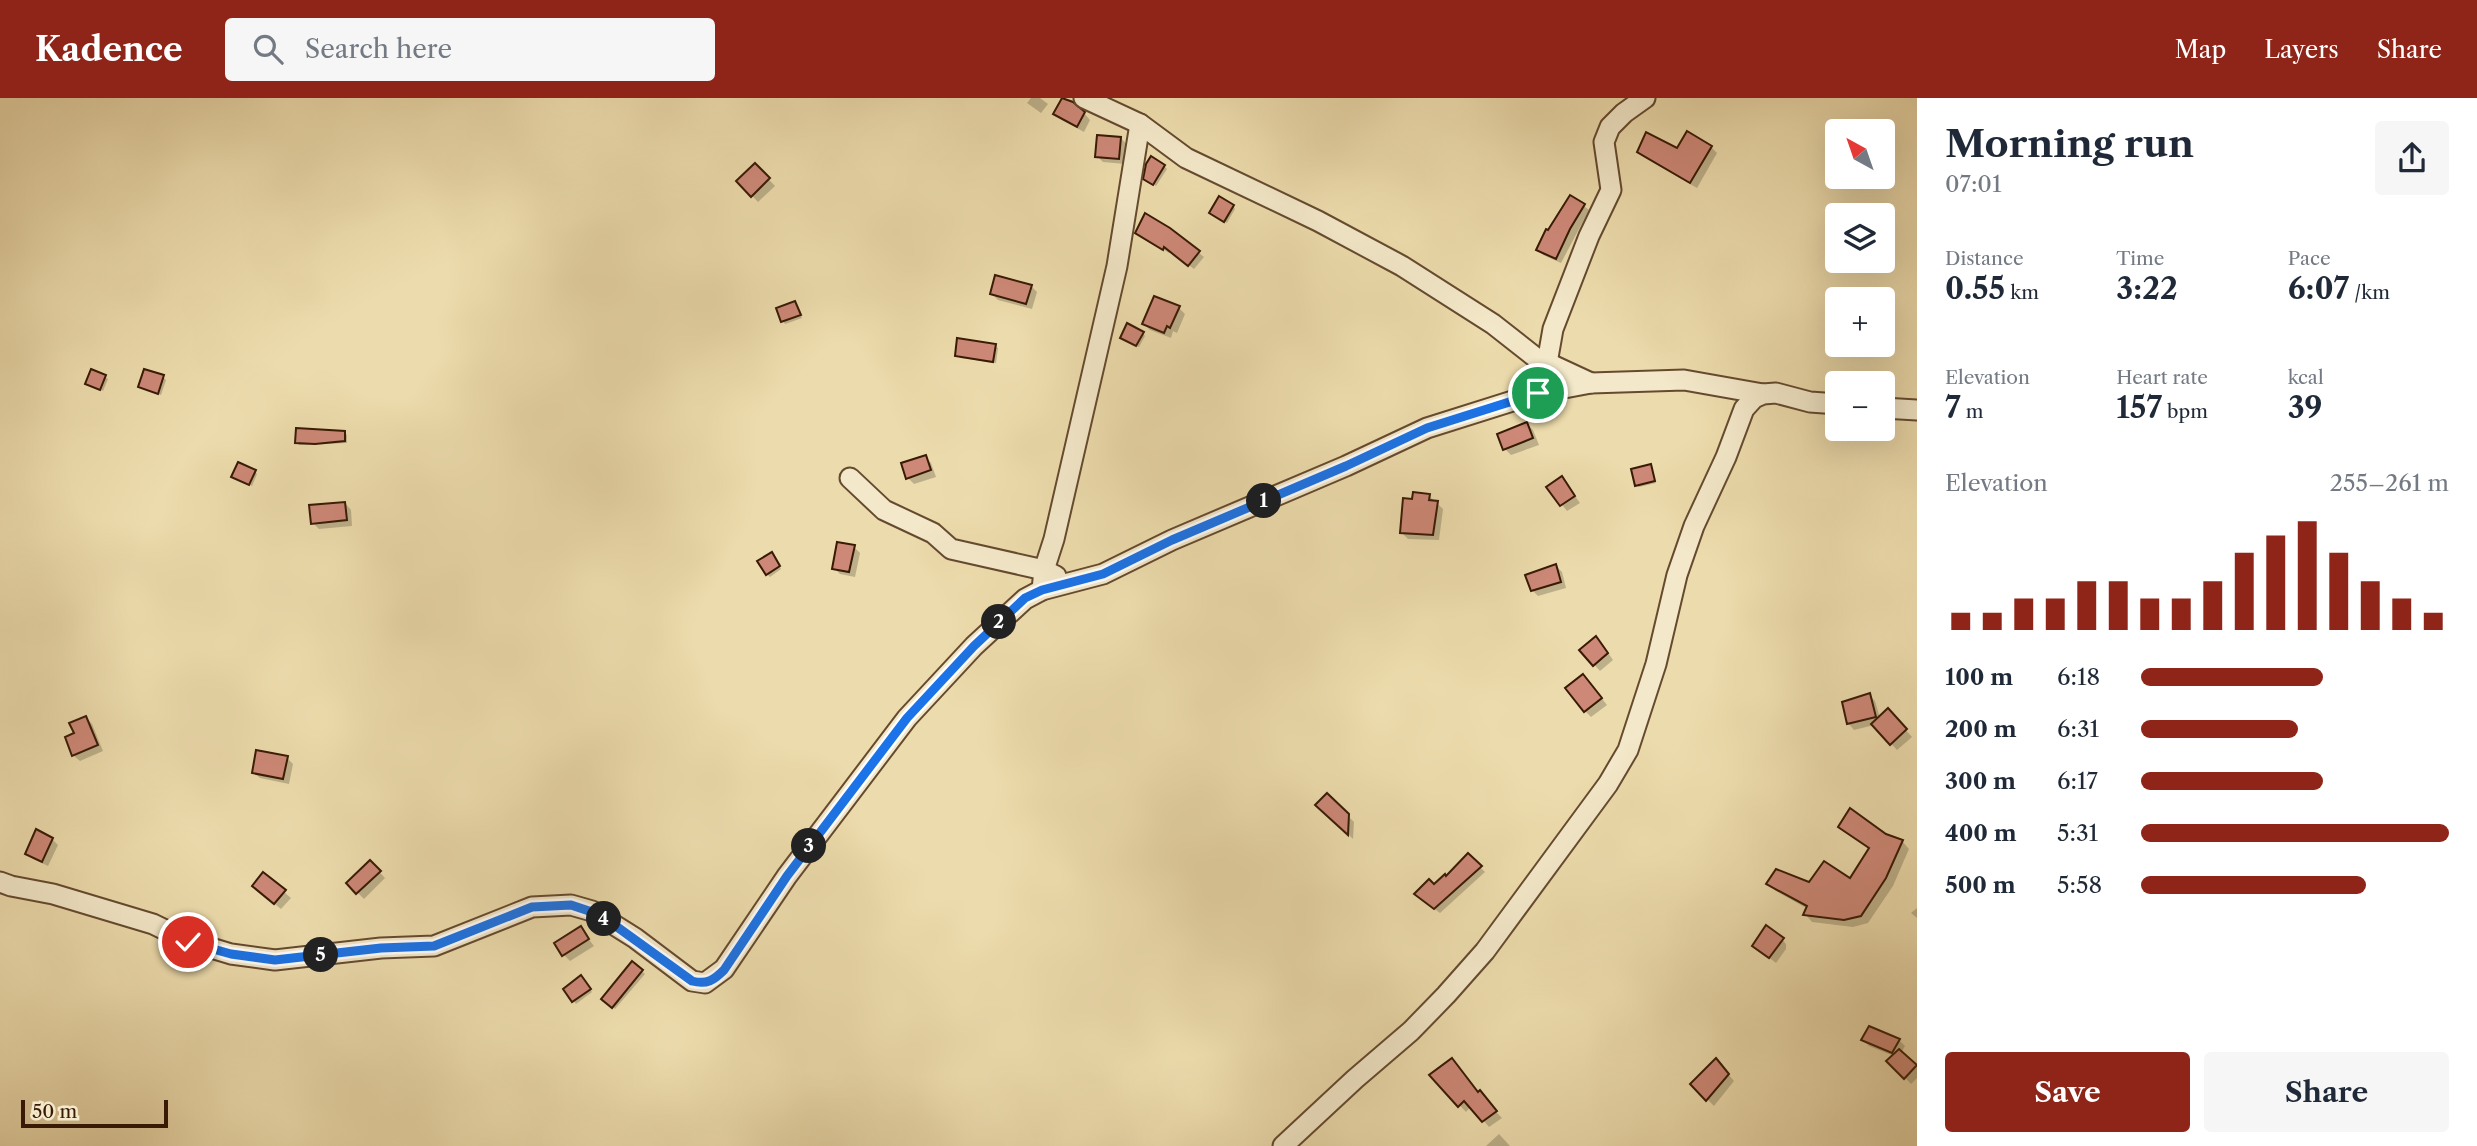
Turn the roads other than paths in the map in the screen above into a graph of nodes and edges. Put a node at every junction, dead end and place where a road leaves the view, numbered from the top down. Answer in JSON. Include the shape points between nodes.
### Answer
{"nodes":[{"id":1,"x":1084,"y":98,"type":"edge"},
{"id":2,"x":1645,"y":98,"type":"edge"},
{"id":3,"x":1140,"y":124,"type":"junction"},
{"id":4,"x":1547,"y":363,"type":"junction"},
{"id":5,"x":1591,"y":383,"type":"junction"},
{"id":6,"x":1763,"y":394,"type":"junction"},
{"id":7,"x":1825,"y":403,"type":"edge"},
{"id":8,"x":1895,"y":409,"type":"edge"},
{"id":9,"x":1917,"y":410,"type":"edge"},
{"id":10,"x":850,"y":478,"type":"dead end"},
{"id":11,"x":1044,"y":570,"type":"junction"},
{"id":12,"x":1068,"y":583,"type":"junction"},
{"id":13,"x":1042,"y":590,"type":"junction"},
{"id":14,"x":0,"y":882,"type":"edge"},
{"id":15,"x":1283,"y":1146,"type":"edge"}],
"edges":[{"from":1,"to":3,"type":"street"},
{"from":2,"to":4,"type":"street","via":[[1610,127],[1604,142],[1611,190],[1588,236],[1553,329]]},
{"from":3,"to":4,"type":"street","via":[[1186,158],[1402,266]]},
{"from":3,"to":11,"type":"street","via":[[1117,265]]},
{"from":4,"to":5,"type":"street"},
{"from":5,"to":6,"type":"street","via":[[1684,380]]},
{"from":5,"to":12,"type":"street","via":[[1538,393],[1427,428],[1103,574]]},
{"from":6,"to":7,"type":"street"},
{"from":6,"to":15,"type":"street","via":[[1744,409],[1694,526],[1628,750],[1608,784],[1485,951],[1447,995]]},
{"from":8,"to":9,"type":"street"},
{"from":10,"to":11,"type":"street","via":[[884,509],[933,533],[951,549]]},
{"from":11,"to":12,"type":"street"},
{"from":11,"to":13,"type":"street"},
{"from":12,"to":13,"type":"street"},
{"from":13,"to":14,"type":"street","via":[[1025,598],[1002,619],[907,718],[787,876],[724,970],[705,983],[692,981],[635,938],[571,905],[532,907],[434,946],[275,960],[188,942],[153,924]]}]}
